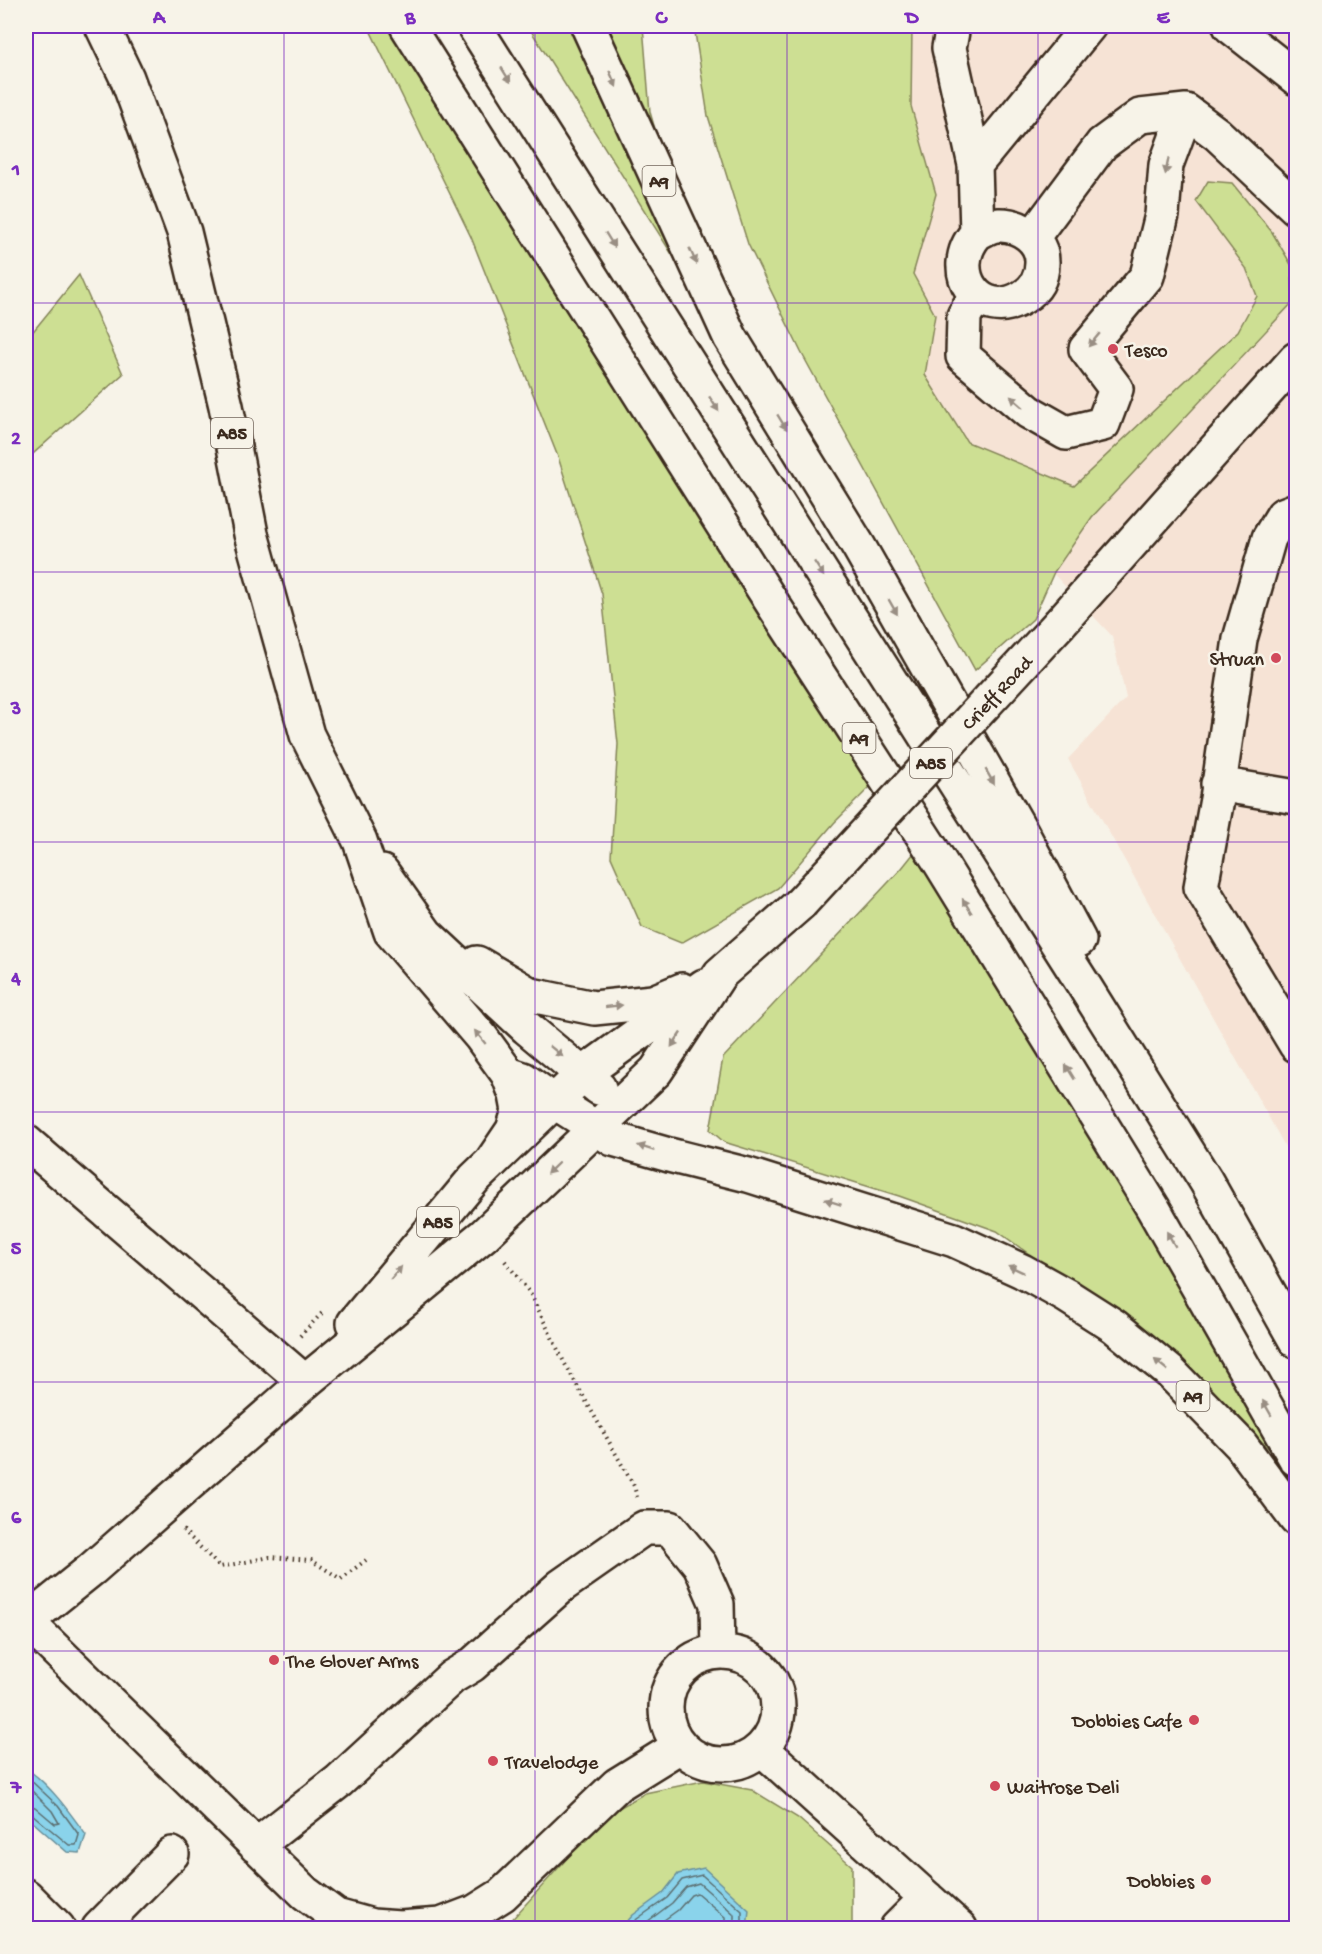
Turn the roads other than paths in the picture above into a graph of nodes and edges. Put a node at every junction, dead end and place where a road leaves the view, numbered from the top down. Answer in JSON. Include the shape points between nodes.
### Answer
{"nodes":[{"id":1,"x":102,"y":26,"type":"edge"},
{"id":2,"x":406,"y":26,"type":"edge"},
{"id":3,"x":474,"y":26,"type":"edge"},
{"id":4,"x":588,"y":26,"type":"edge"},
{"id":5,"x":953,"y":26,"type":"edge"},
{"id":6,"x":1089,"y":26,"type":"edge"},
{"id":7,"x":1230,"y":26,"type":"edge"},
{"id":8,"x":1296,"y":78,"type":"edge"},
{"id":9,"x":1186,"y":111,"type":"junction"},
{"id":10,"x":975,"y":165,"type":"junction"},
{"id":11,"x":1296,"y":208,"type":"edge"},
{"id":12,"x":977,"y":233,"type":"junction"},
{"id":13,"x":1032,"y":238,"type":"junction"},
{"id":14,"x":976,"y":295,"type":"junction"},
{"id":15,"x":1296,"y":359,"type":"edge"},
{"id":16,"x":1296,"y":510,"type":"edge"},
{"id":17,"x":1218,"y":784,"type":"junction"},
{"id":18,"x":1296,"y":797,"type":"edge"},
{"id":19,"x":360,"y":841,"type":"junction"},
{"id":20,"x":426,"y":934,"type":"junction"},
{"id":21,"x":720,"y":974,"type":"junction"},
{"id":22,"x":1296,"y":1045,"type":"edge"},
{"id":23,"x":584,"y":1073,"type":"junction"},
{"id":24,"x":508,"y":1074,"type":"junction"},
{"id":25,"x":555,"y":1102,"type":"junction"},
{"id":26,"x":606,"y":1116,"type":"junction"},
{"id":27,"x":26,"y":1142,"type":"edge"},
{"id":28,"x":492,"y":1161,"type":"junction"},
{"id":29,"x":1206,"y":1181,"type":"junction"},
{"id":30,"x":1296,"y":1341,"type":"edge"},
{"id":31,"x":305,"y":1382,"type":"junction"},
{"id":32,"x":1296,"y":1459,"type":"edge"},
{"id":33,"x":1296,"y":1519,"type":"edge"},
{"id":34,"x":26,"y":1622,"type":"edge"},
{"id":35,"x":718,"y":1652,"type":"junction"},
{"id":36,"x":680,"y":1746,"type":"junction"},
{"id":37,"x":761,"y":1748,"type":"junction"},
{"id":38,"x":256,"y":1846,"type":"junction"},
{"id":39,"x":172,"y":1854,"type":"dead end"},
{"id":40,"x":26,"y":1896,"type":"edge"},
{"id":41,"x":927,"y":1898,"type":"junction"},
{"id":42,"x":372,"y":1927,"type":"edge"},
{"id":43,"x":58,"y":1929,"type":"edge"},
{"id":44,"x":99,"y":1929,"type":"edge"},
{"id":45,"x":897,"y":1929,"type":"edge"},
{"id":46,"x":960,"y":1929,"type":"edge"}],
"edges":[{"from":1,"to":19,"type":"main road","number":"A85","via":[[127,78],[184,232],[226,406],[251,534],[307,735]]},
{"from":32,"to":2,"type":"main road","number":"A9","one_way":true,"via":[[1153,1209],[938,859]]},
{"from":3,"to":29,"type":"main road","number":"A9","one_way":true},
{"from":4,"to":29,"type":"main road","number":"A9","one_way":true,"via":[[730,337],[859,547],[1022,833]]},
{"from":5,"to":10,"type":"main road","via":[[949,48]]},
{"from":6,"to":10,"type":"main road"},
{"from":7,"to":8,"type":"main road"},
{"from":9,"to":11,"type":"main road","via":[[1217,134]]},
{"from":9,"to":13,"type":"main road","via":[[1140,116],[1102,144]]},
{"from":9,"to":14,"type":"main road","one_way":true,"via":[[1166,165],[1162,215],[1147,276],[1086,349],[1116,389],[1103,424],[1066,432],[1029,412],[963,356],[964,316]]},
{"from":10,"to":12,"type":"main road"},
{"from":12,"to":13,"type":"main road","via":[[998,225],[1017,227]]},
{"from":12,"to":14,"type":"main road","via":[[962,264],[965,278]]},
{"from":13,"to":14,"type":"main road","via":[[1040,249],[1042,274],[1031,293],[1014,303],[996,304]]},
{"from":15,"to":21,"type":"main road","name":"Crieff Road","number":"A85","bridge":true,"via":[[1060,623],[801,903]]},
{"from":16,"to":17,"type":"main road","via":[[1283,515],[1269,538],[1239,639]]},
{"from":17,"to":18,"type":"main road"},
{"from":17,"to":22,"type":"main road","via":[[1201,887]]},
{"from":19,"to":20,"type":"main road","number":"A85"},
{"from":24,"to":19,"type":"main road","one_way":true,"via":[[391,932]]},
{"from":20,"to":21,"type":"main road","number":"A85","one_way":true,"via":[[531,995],[594,1008],[653,1002]]},
{"from":20,"to":23,"type":"main road","number":"A85","one_way":true,"via":[[527,1028]]},
{"from":21,"to":23,"type":"main road","number":"A85"},
{"from":21,"to":26,"type":"main road","name":"Crieff Road","number":"A85","one_way":true,"via":[[656,1071]]},
{"from":23,"to":25,"type":"main road","number":"A85"},
{"from":23,"to":26,"type":"main road"},
{"from":24,"to":25,"type":"main road","via":[[523,1079]]},
{"from":24,"to":28,"type":"main road","via":[[519,1111],[513,1130]]},
{"from":25,"to":26,"type":"main road"},
{"from":25,"to":28,"type":"main road","number":"A85"},
{"from":26,"to":31,"type":"main road","number":"A85","one_way":true,"via":[[484,1235]]},
{"from":33,"to":26,"type":"main road","number":"A9","one_way":true,"via":[[1241,1445],[1170,1372],[1114,1326],[1058,1291],[954,1240],[748,1175],[614,1139]]},
{"from":27,"to":31,"type":"main road"},
{"from":31,"to":28,"type":"main road","number":"A85","one_way":true},
{"from":29,"to":30,"type":"main road","number":"A9"},
{"from":31,"to":34,"type":"main road","number":"A85"},
{"from":34,"to":38,"type":"main road"},
{"from":35,"to":36,"type":"main road","via":[[685,1665],[673,1679],[666,1714],[670,1731]]},
{"from":35,"to":37,"type":"main road","via":[[736,1653],[752,1660],[774,1687],[777,1719]]},
{"from":35,"to":38,"type":"main road","via":[[717,1604],[700,1565],[670,1528],[644,1528],[561,1586],[472,1665],[452,1677],[339,1781]]},
{"from":36,"to":37,"type":"main road","via":[[694,1758],[711,1764],[747,1759]]},
{"from":36,"to":42,"type":"main road","via":[[617,1785],[502,1895],[475,1912],[441,1924]]},
{"from":37,"to":41,"type":"main road"},
{"from":38,"to":42,"type":"main road","via":[[305,1893],[336,1916]]},
{"from":39,"to":44,"type":"main road"},
{"from":40,"to":43,"type":"main road"},
{"from":41,"to":45,"type":"main road"},
{"from":41,"to":46,"type":"main road"}]}
